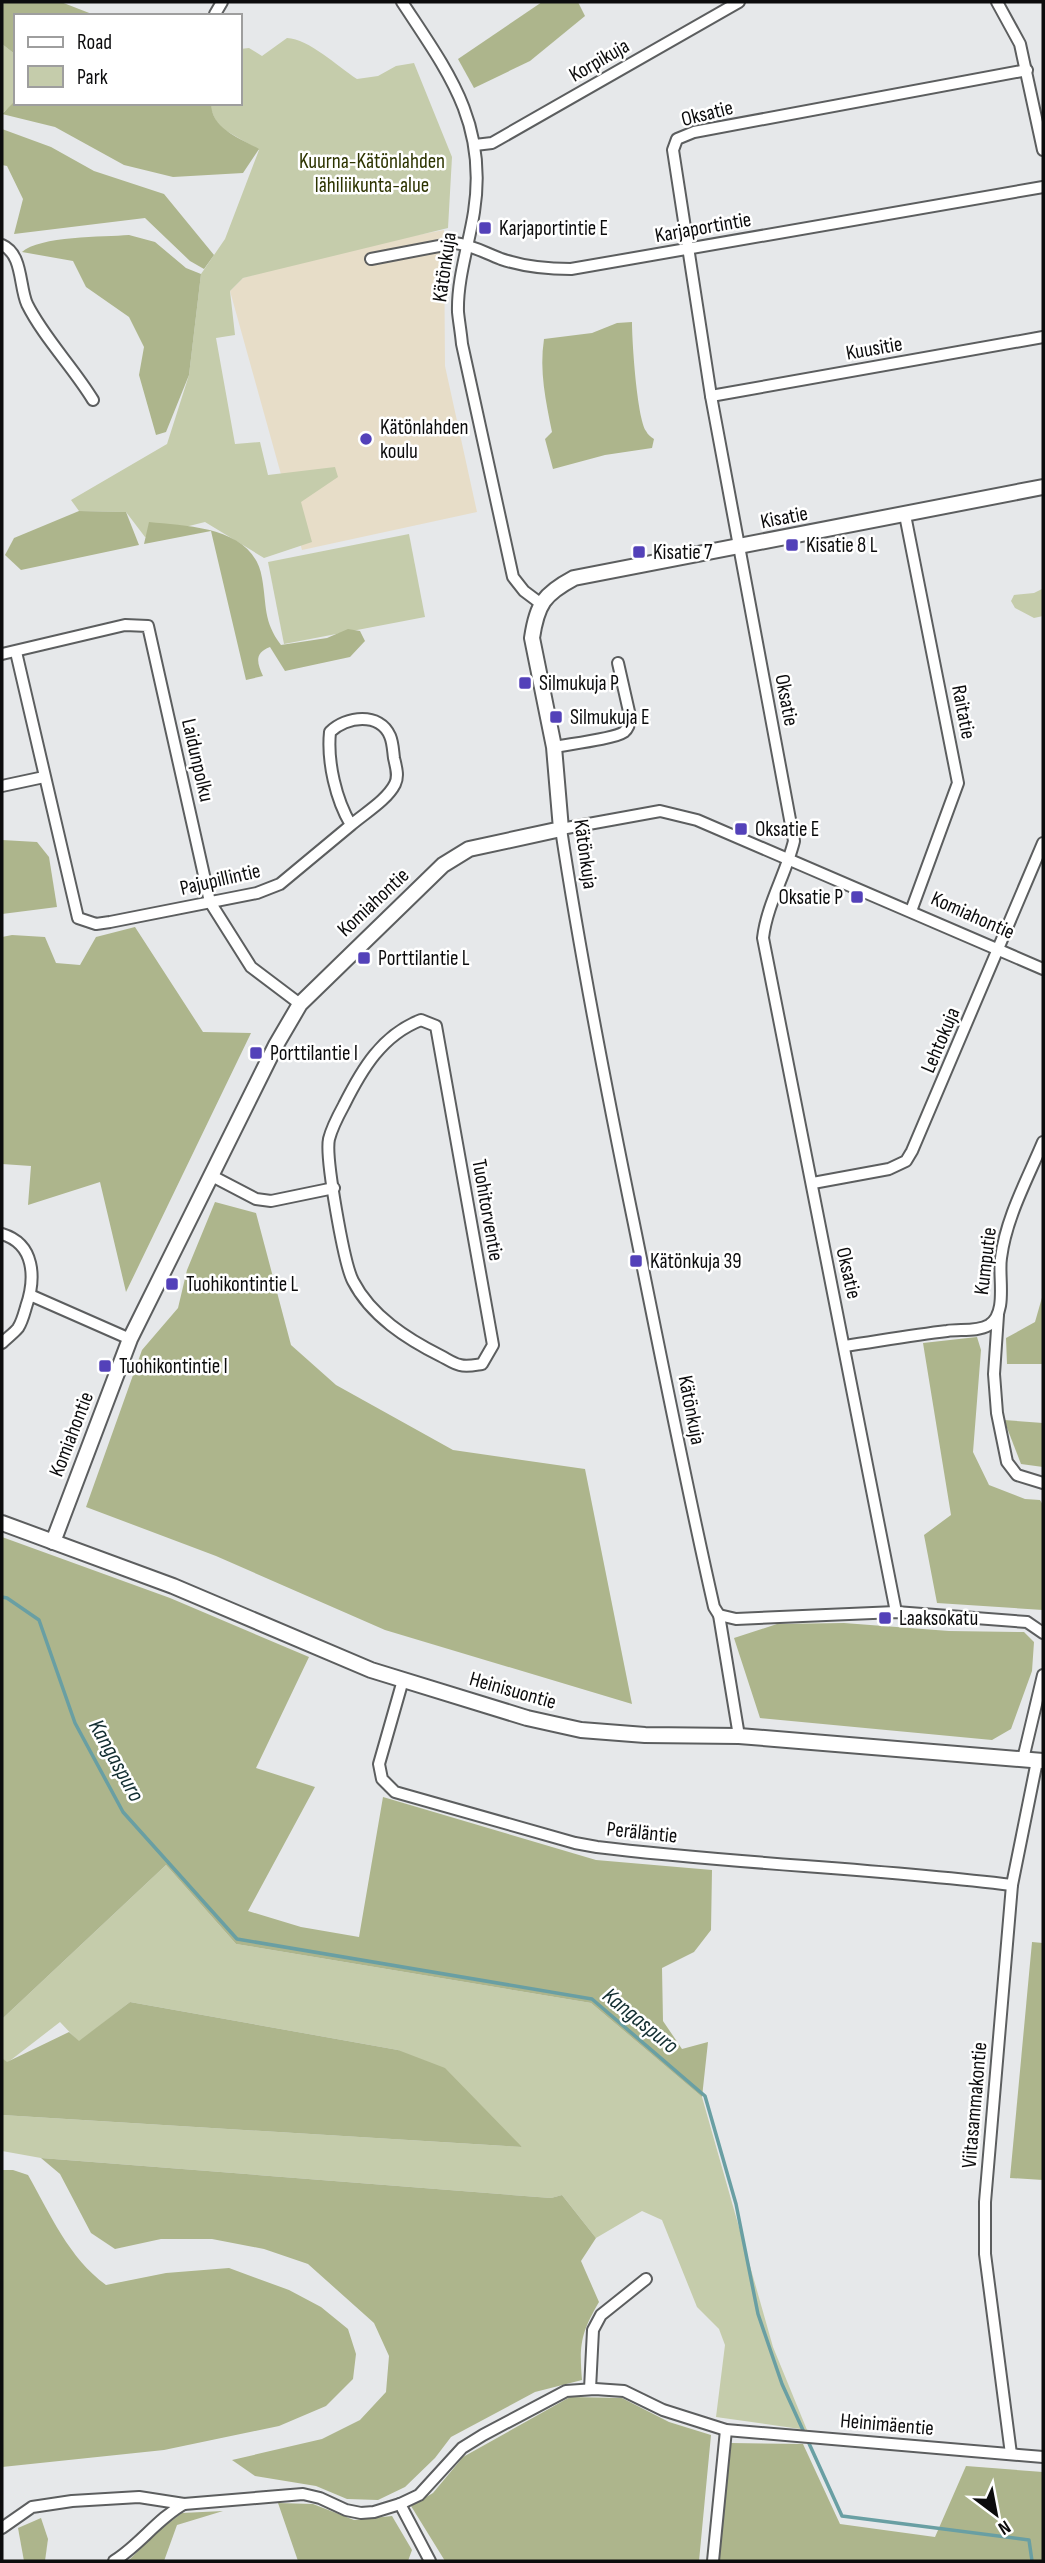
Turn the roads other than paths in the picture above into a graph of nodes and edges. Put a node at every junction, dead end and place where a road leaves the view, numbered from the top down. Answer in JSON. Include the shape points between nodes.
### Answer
{"nodes":[{"id":1,"x":222,"y":2,"type":"edge"},
{"id":2,"x":402,"y":2,"type":"edge"},
{"id":3,"x":739,"y":2,"type":"edge"},
{"id":4,"x":997,"y":2,"type":"edge"},
{"id":5,"x":215,"y":14,"type":"dead end"},
{"id":6,"x":1027,"y":70,"type":"junction"},
{"id":7,"x":475,"y":145,"type":"junction"},
{"id":8,"x":1043,"y":150,"type":"edge"},
{"id":9,"x":1043,"y":187,"type":"edge"},
{"id":10,"x":467,"y":245,"type":"junction"},
{"id":11,"x":5,"y":247,"type":"edge"},
{"id":12,"x":690,"y":249,"type":"junction"},
{"id":13,"x":371,"y":259,"type":"dead end"},
{"id":14,"x":1043,"y":337,"type":"edge"},
{"id":15,"x":711,"y":396,"type":"junction"},
{"id":16,"x":93,"y":400,"type":"dead end"},
{"id":17,"x":1043,"y":487,"type":"edge"},
{"id":18,"x":905,"y":515,"type":"junction"},
{"id":19,"x":738,"y":547,"type":"junction"},
{"id":20,"x":540,"y":603,"type":"junction"},
{"id":21,"x":16,"y":652,"type":"junction"},
{"id":22,"x":2,"y":654,"type":"edge"},
{"id":23,"x":618,"y":663,"type":"dead end"},
{"id":24,"x":554,"y":747,"type":"junction"},
{"id":25,"x":44,"y":777,"type":"junction"},
{"id":26,"x":2,"y":786,"type":"edge"},
{"id":27,"x":351,"y":825,"type":"junction"},
{"id":28,"x":561,"y":829,"type":"junction"},
{"id":29,"x":1043,"y":843,"type":"edge"},
{"id":30,"x":789,"y":860,"type":"junction"},
{"id":31,"x":211,"y":902,"type":"junction"},
{"id":32,"x":911,"y":911,"type":"junction"},
{"id":33,"x":999,"y":950,"type":"junction"},
{"id":34,"x":1043,"y":969,"type":"edge"},
{"id":35,"x":300,"y":1004,"type":"junction"},
{"id":36,"x":1043,"y":1142,"type":"edge"},
{"id":37,"x":212,"y":1177,"type":"junction"},
{"id":38,"x":813,"y":1183,"type":"junction"},
{"id":39,"x":334,"y":1188,"type":"junction"},
{"id":40,"x":2,"y":1234,"type":"edge"},
{"id":41,"x":30,"y":1295,"type":"junction"},
{"id":42,"x":998,"y":1312,"type":"junction"},
{"id":43,"x":130,"y":1339,"type":"junction"},
{"id":44,"x":2,"y":1343,"type":"edge"},
{"id":45,"x":845,"y":1346,"type":"junction"},
{"id":46,"x":1043,"y":1483,"type":"edge"},
{"id":47,"x":2,"y":1523,"type":"edge"},
{"id":48,"x":53,"y":1542,"type":"junction"},
{"id":49,"x":896,"y":1612,"type":"junction"},
{"id":50,"x":719,"y":1615,"type":"junction"},
{"id":51,"x":1043,"y":1633,"type":"edge"},
{"id":52,"x":1043,"y":1675,"type":"edge"},
{"id":53,"x":404,"y":1680,"type":"junction"},
{"id":54,"x":739,"y":1737,"type":"junction"},
{"id":55,"x":1034,"y":1760,"type":"edge"},
{"id":56,"x":1012,"y":1885,"type":"junction"},
{"id":57,"x":646,"y":2279,"type":"dead end"},
{"id":58,"x":590,"y":2389,"type":"junction"},
{"id":59,"x":726,"y":2430,"type":"junction"},
{"id":60,"x":1011,"y":2454,"type":"junction"},
{"id":61,"x":1043,"y":2457,"type":"edge"},
{"id":62,"x":184,"y":2504,"type":"junction"},
{"id":63,"x":400,"y":2504,"type":"junction"},
{"id":64,"x":2,"y":2528,"type":"edge"},
{"id":65,"x":114,"y":2561,"type":"edge"},
{"id":66,"x":430,"y":2561,"type":"edge"},
{"id":67,"x":713,"y":2561,"type":"edge"}],
"edges":[{"from":1,"to":5,"type":"street"},
{"from":2,"to":7,"type":"street","name":"Kätönkuja","via":[[455,84]]},
{"from":3,"to":7,"type":"street","name":"Korpikuja","via":[[492,143]]},
{"from":4,"to":6,"type":"street","via":[[1020,44]]},
{"from":6,"to":8,"type":"street"},
{"from":6,"to":12,"type":"street","name":"Oksatie","via":[[694,132],[677,139],[673,160]]},
{"from":7,"to":10,"type":"street","name":"Kätönkuja","via":[[474,209]]},
{"from":9,"to":12,"type":"street","name":"Karjaportintie"},
{"from":10,"to":12,"type":"street","name":"Karjaportintie","via":[[545,269],[572,269]]},
{"from":10,"to":13,"type":"street","name":"Karjaportintie","via":[[455,243]]},
{"from":10,"to":20,"type":"street","name":"Kätönkuja","via":[[458,310],[474,406],[513,577]]},
{"from":11,"to":16,"type":"street","via":[[18,266],[26,301]]},
{"from":12,"to":15,"type":"street","name":"Oksatie"},
{"from":14,"to":15,"type":"street","name":"Kuusitie"},
{"from":15,"to":19,"type":"street","name":"Oksatie"},
{"from":17,"to":18,"type":"street","name":"Kisatie"},
{"from":18,"to":19,"type":"street","name":"Kisatie"},
{"from":18,"to":32,"type":"street","name":"Raitatie","via":[[958,783]]},
{"from":19,"to":20,"type":"street","name":"Kisatie","via":[[574,578]]},
{"from":19,"to":30,"type":"street","name":"Oksatie","via":[[794,841]]},
{"from":20,"to":24,"type":"street","name":"Kätönkuja","via":[[532,638]]},
{"from":21,"to":22,"type":"street"},
{"from":21,"to":25,"type":"street"},
{"from":21,"to":31,"type":"street","name":"Laidunpolku","via":[[125,625],[148,626]]},
{"from":23,"to":24,"type":"street","via":[[630,716],[624,732]]},
{"from":24,"to":28,"type":"street","name":"Kätönkuja"},
{"from":25,"to":26,"type":"street"},
{"from":25,"to":31,"type":"street","name":"Pajupillintie","via":[[78,918],[96,924]]},
{"from":27,"to":27,"type":"street","name":"Pajupillintie","via":[[341,808],[330,732],[350,721],[381,723],[390,737],[398,777],[390,791]]},
{"from":27,"to":31,"type":"street","name":"Pajupillintie","via":[[280,884]]},
{"from":28,"to":30,"type":"street","name":"Komiahontie","via":[[660,811],[696,820]]},
{"from":28,"to":35,"type":"street","name":"Komiahontie","via":[[469,849],[443,865]]},
{"from":28,"to":50,"type":"street","name":"Kätönkuja","via":[[574,918],[678,1449]]},
{"from":29,"to":33,"type":"street","name":"Lehtokuja"},
{"from":30,"to":32,"type":"street","name":"Komiahontie"},
{"from":30,"to":38,"type":"street","name":"Oksatie","via":[[762,938]]},
{"from":31,"to":35,"type":"street","name":"Laidunpolku","via":[[251,967]]},
{"from":32,"to":33,"type":"street","name":"Komiahontie"},
{"from":33,"to":34,"type":"street","name":"Komiahontie"},
{"from":33,"to":38,"type":"street","name":"Lehtokuja","via":[[920,1136],[905,1161],[889,1169]]},
{"from":35,"to":37,"type":"street","name":"Komiahontie"},
{"from":36,"to":42,"type":"street","name":"Kumputie","via":[[1009,1221],[1000,1259]]},
{"from":37,"to":39,"type":"street","via":[[256,1199],[271,1201]]},
{"from":37,"to":43,"type":"street","name":"Komiahontie"},
{"from":38,"to":45,"type":"street","name":"Oksatie"},
{"from":39,"to":39,"type":"street","name":"Tuohitorventie","via":[[329,1140],[362,1069],[406,1026],[421,1020],[436,1026],[493,1345],[482,1364],[462,1366],[411,1341],[371,1307],[352,1280]]},
{"from":40,"to":41,"type":"street","via":[[24,1248],[31,1264]]},
{"from":41,"to":43,"type":"street"},
{"from":41,"to":44,"type":"street","via":[[20,1326]]},
{"from":42,"to":45,"type":"street","name":"Kumputie","via":[[988,1326],[979,1329]]},
{"from":42,"to":46,"type":"street","via":[[994,1374],[1007,1462],[1017,1475]]},
{"from":43,"to":48,"type":"street","name":"Komiahontie"},
{"from":45,"to":49,"type":"street","name":"Oksatie"},
{"from":47,"to":48,"type":"street","name":"Heinisuontie"},
{"from":48,"to":53,"type":"street","name":"Heinisuontie"},
{"from":49,"to":50,"type":"street","via":[[736,1619]]},
{"from":49,"to":51,"type":"street","via":[[1027,1622]]},
{"from":50,"to":54,"type":"street","name":"Kätönkuja"},
{"from":52,"to":55,"type":"street"},
{"from":53,"to":54,"type":"street","name":"Heinisuontie","via":[[580,1730]]},
{"from":53,"to":56,"type":"street","name":"Peräläntie","via":[[379,1764],[382,1779],[395,1792],[597,1847]]},
{"from":54,"to":55,"type":"street","name":"Heinisuontie"},
{"from":55,"to":56,"type":"street","name":"Viitasammakontie"},
{"from":56,"to":60,"type":"street","name":"Viitasammakontie","via":[[985,2202],[985,2254]]},
{"from":57,"to":58,"type":"street","via":[[601,2315],[593,2329]]},
{"from":58,"to":59,"type":"street","name":"Heinimäentie","via":[[624,2391],[663,2410]]},
{"from":58,"to":63,"type":"street","name":"Heinimäentie","via":[[566,2391],[483,2435],[462,2448],[419,2495]]},
{"from":59,"to":60,"type":"street","name":"Heinimäentie"},
{"from":59,"to":67,"type":"street"},
{"from":60,"to":61,"type":"street","name":"Heinimäentie"},
{"from":62,"to":63,"type":"street","name":"Heinimäentie","via":[[303,2494],[361,2513]]},
{"from":62,"to":64,"type":"street","via":[[139,2497],[72,2501],[32,2507]]},
{"from":62,"to":65,"type":"street"},
{"from":63,"to":66,"type":"street"}]}
